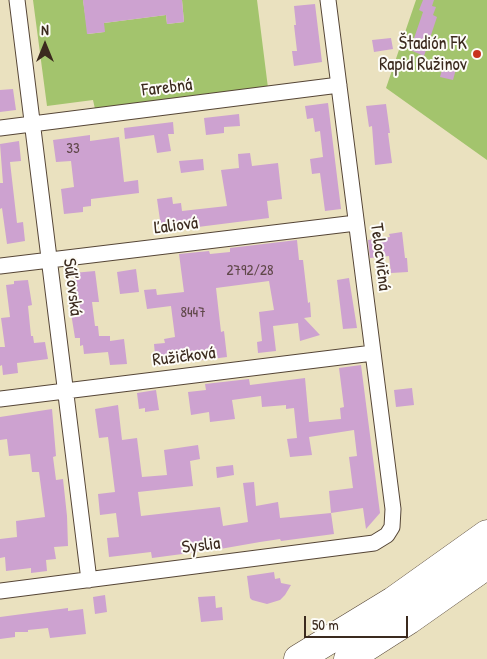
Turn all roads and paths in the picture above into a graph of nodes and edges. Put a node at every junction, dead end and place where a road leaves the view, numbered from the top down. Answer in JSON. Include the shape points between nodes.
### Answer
{"nodes":[{"id":1,"x":17,"y":0,"type":"edge"},
{"id":2,"x":328,"y":0,"type":"edge"},
{"id":3,"x":339,"y":85,"type":"junction"},
{"id":4,"x":32,"y":124,"type":"junction"},
{"id":5,"x":0,"y":128,"type":"edge"},
{"id":6,"x":356,"y":223,"type":"junction"},
{"id":7,"x":50,"y":260,"type":"junction"},
{"id":8,"x":0,"y":266,"type":"edge"},
{"id":9,"x":373,"y":353,"type":"junction"},
{"id":10,"x":66,"y":391,"type":"junction"},
{"id":11,"x":0,"y":399,"type":"edge"},
{"id":12,"x":393,"y":518,"type":"joint"},
{"id":13,"x":487,"y":534,"type":"edge"},
{"id":14,"x":487,"y":565,"type":"edge"},
{"id":15,"x":90,"y":580,"type":"junction"},
{"id":16,"x":0,"y":591,"type":"edge"},
{"id":17,"x":298,"y":659,"type":"edge"},
{"id":18,"x":348,"y":659,"type":"edge"}],
"edges":[{"from":1,"to":4,"type":"street","name":"Súľovská"},
{"from":2,"to":3,"type":"street","name":"Telocvičná"},
{"from":3,"to":4,"type":"street","name":"Farebná"},
{"from":3,"to":6,"type":"street","name":"Telocvičná"},
{"from":4,"to":5,"type":"street","name":"Farebná"},
{"from":4,"to":7,"type":"street","name":"Súľovská"},
{"from":6,"to":7,"type":"street","name":"Ľaliová"},
{"from":6,"to":9,"type":"street","name":"Telocvičná"},
{"from":7,"to":8,"type":"street","name":"Ľaliová"},
{"from":7,"to":10,"type":"street","name":"Súľovská"},
{"from":9,"to":10,"type":"street","name":"Ružičková"},
{"from":9,"to":12,"type":"street","name":"Telocvičná"},
{"from":10,"to":11,"type":"street","name":"Ružičková"},
{"from":10,"to":15,"type":"street","name":"Súľovská"},
{"from":12,"to":15,"type":"street","name":"Syslia","via":[[387,535],[374,543]]},
{"from":13,"to":17,"type":"highway","via":[[393,601]]},
{"from":14,"to":18,"type":"highway"},
{"from":15,"to":16,"type":"street","name":"Syslia"}]}
